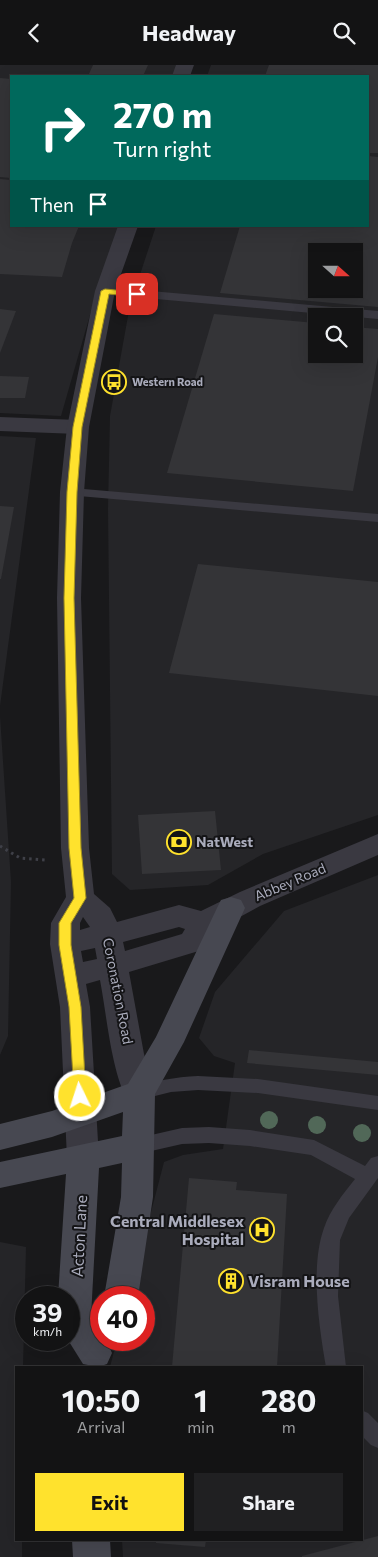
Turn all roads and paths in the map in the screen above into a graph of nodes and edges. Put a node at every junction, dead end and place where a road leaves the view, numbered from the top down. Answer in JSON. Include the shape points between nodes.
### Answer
{"nodes":[{"id":1,"x":128,"y":227,"type":"edge"},
{"id":2,"x":105,"y":291,"type":"junction"},
{"id":3,"x":378,"y":315,"type":"edge"},
{"id":4,"x":0,"y":424,"type":"edge"},
{"id":5,"x":78,"y":427,"type":"junction"},
{"id":6,"x":72,"y":492,"type":"junction"},
{"id":7,"x":378,"y":518,"type":"edge"},
{"id":8,"x":378,"y":844,"type":"edge"},
{"id":9,"x":0,"y":845,"type":"edge"},
{"id":10,"x":47,"y":860,"type":"dead end"},
{"id":11,"x":80,"y":898,"type":"junction"},
{"id":12,"x":231,"y":908,"type":"junction"},
{"id":13,"x":204,"y":923,"type":"junction"},
{"id":14,"x":107,"y":935,"type":"junction"},
{"id":15,"x":65,"y":945,"type":"junction"},
{"id":16,"x":113,"y":966,"type":"junction"},
{"id":17,"x":71,"y":976,"type":"junction"},
{"id":18,"x":139,"y":1093,"type":"junction"},
{"id":19,"x":378,"y":1103,"type":"edge"},
{"id":20,"x":81,"y":1114,"type":"junction"},
{"id":21,"x":0,"y":1137,"type":"edge"},
{"id":22,"x":138,"y":1146,"type":"junction"},
{"id":23,"x":83,"y":1158,"type":"junction"},
{"id":24,"x":372,"y":1170,"type":"edge"},
{"id":25,"x":0,"y":1175,"type":"edge"},
{"id":26,"x":122,"y":1286,"type":"edge"},
{"id":27,"x":97,"y":1353,"type":"edge"},
{"id":28,"x":336,"y":1366,"type":"edge"},
{"id":29,"x":363,"y":1422,"type":"edge"},
{"id":30,"x":378,"y":1438,"type":"edge"},
{"id":31,"x":91,"y":1541,"type":"edge"},
{"id":32,"x":92,"y":1557,"type":"edge"}],
"edges":[{"from":1,"to":2,"type":"street"},
{"from":2,"to":3,"type":"lane"},
{"from":2,"to":5,"type":"street"},
{"from":4,"to":5,"type":"street"},
{"from":5,"to":6,"type":"street"},
{"from":6,"to":7,"type":"lane"},
{"from":6,"to":11,"type":"street","via":[[69,598],[75,848]]},
{"from":8,"to":12,"type":"street","name":"Abbey Road"},
{"from":9,"to":10,"type":"path","via":[[20,858]]},
{"from":11,"to":14,"type":"street","name":"Coronation Road","via":[[100,916]]},
{"from":11,"to":15,"type":"street","via":[[65,923]]},
{"from":12,"to":13,"type":"street","name":"Abbey Road"},
{"from":12,"to":18,"type":"main road","via":[[176,1029]]},
{"from":13,"to":14,"type":"street","via":[[179,916]]},
{"from":13,"to":16,"type":"street","name":"Abbey Road","via":[[192,942]]},
{"from":14,"to":15,"type":"street"},
{"from":14,"to":16,"type":"street","name":"Coronation Road"},
{"from":15,"to":17,"type":"street"},
{"from":16,"to":17,"type":"street","name":"Abbey Road"},
{"from":16,"to":18,"type":"street","name":"Coronation Road"},
{"from":17,"to":20,"type":"street"},
{"from":18,"to":19,"type":"lane","via":[[198,1083],[258,1086]]},
{"from":18,"to":20,"type":"main road"},
{"from":18,"to":22,"type":"main road"},
{"from":20,"to":21,"type":"main road"},
{"from":20,"to":23,"type":"street","name":"Acton Lane"},
{"from":22,"to":23,"type":"main road"},
{"from":22,"to":24,"type":"lane","via":[[182,1136],[250,1138],[314,1148]]},
{"from":22,"to":26,"type":"main road","via":[[134,1224]]},
{"from":23,"to":25,"type":"main road"},
{"from":23,"to":27,"type":"main road","name":"Acton Lane","via":[[74,1319]]},
{"from":24,"to":28,"type":"lane","via":[[333,1227],[328,1265],[331,1344]]},
{"from":29,"to":30,"type":"lane"},
{"from":31,"to":32,"type":"main road"}]}
